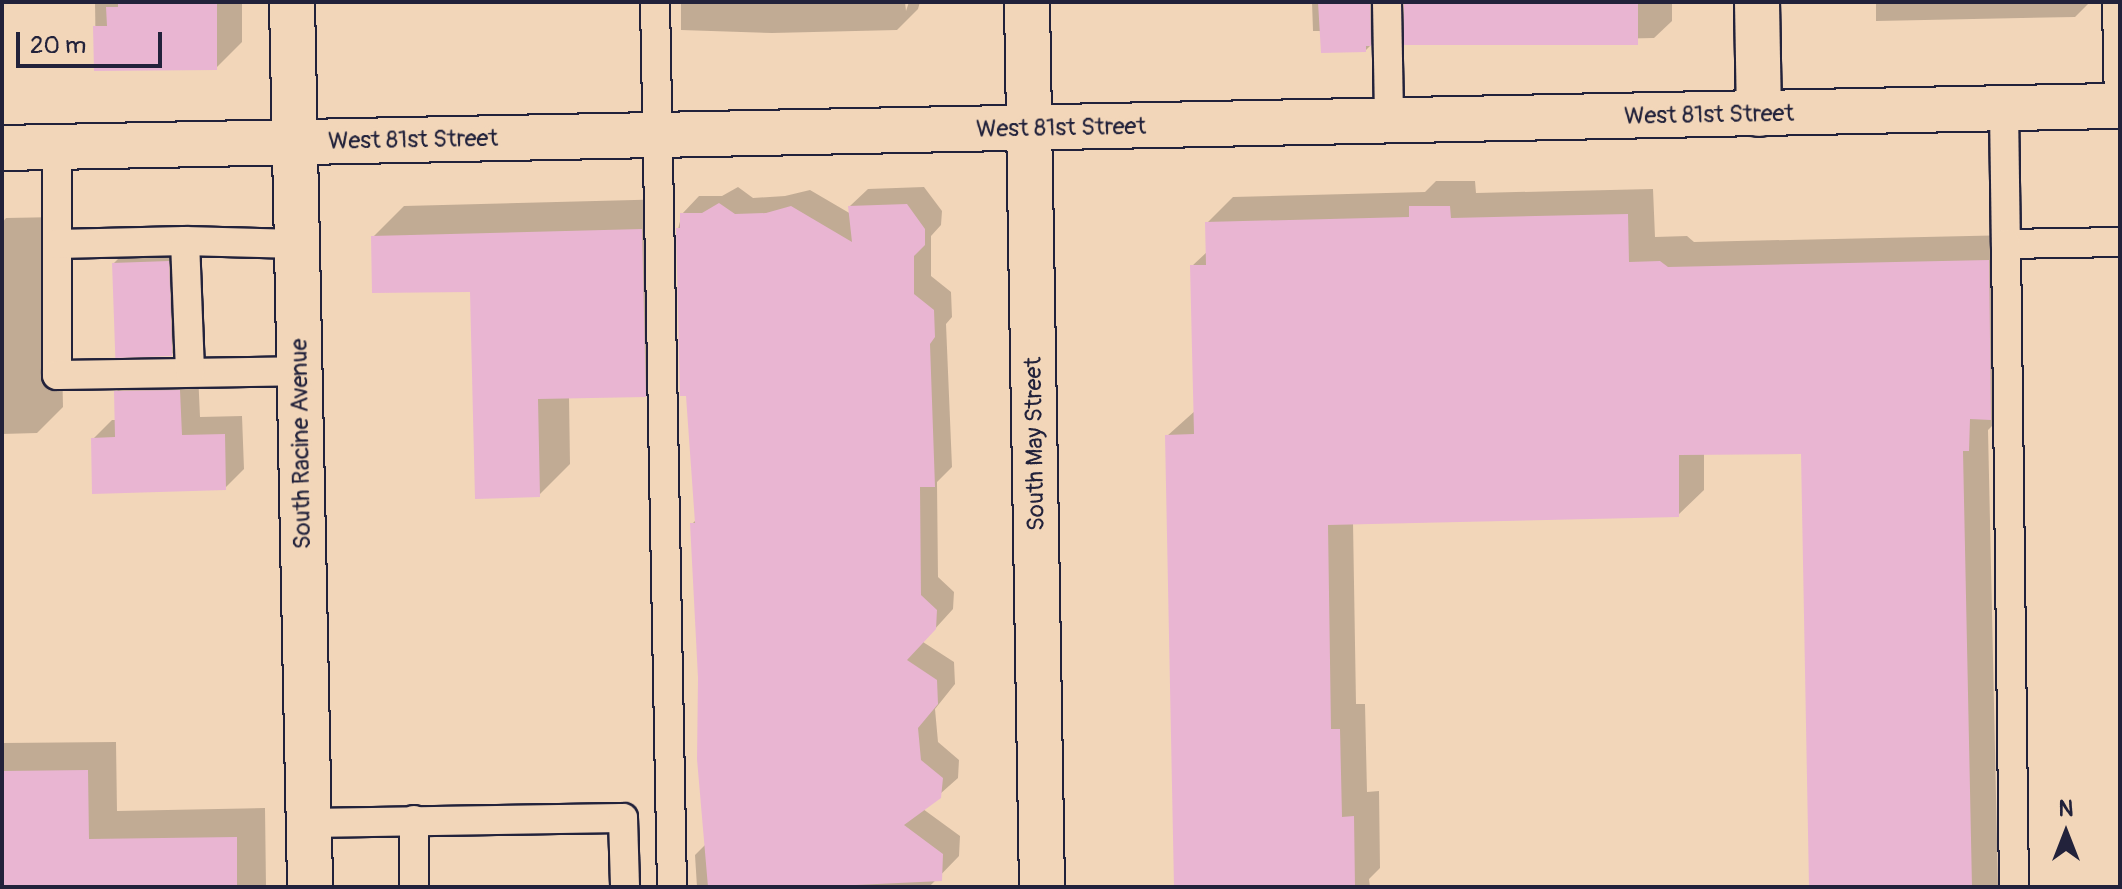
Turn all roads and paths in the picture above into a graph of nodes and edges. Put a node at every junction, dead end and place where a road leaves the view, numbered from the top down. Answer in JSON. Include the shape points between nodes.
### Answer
{"nodes":[{"id":1,"x":292,"y":2,"type":"edge"},
{"id":2,"x":655,"y":2,"type":"edge"},
{"id":3,"x":1027,"y":2,"type":"edge"},
{"id":4,"x":1387,"y":2,"type":"edge"},
{"id":5,"x":1757,"y":2,"type":"edge"},
{"id":6,"x":2117,"y":2,"type":"edge"},
{"id":7,"x":2120,"y":106,"type":"edge"},
{"id":8,"x":2004,"y":109,"type":"junction"},
{"id":9,"x":1759,"y":114,"type":"junction"},
{"id":10,"x":1389,"y":121,"type":"junction"},
{"id":11,"x":1030,"y":128,"type":"junction"},
{"id":12,"x":658,"y":136,"type":"junction"},
{"id":13,"x":295,"y":143,"type":"junction"},
{"id":14,"x":57,"y":147,"type":"junction"},
{"id":15,"x":2,"y":148,"type":"edge"},
{"id":16,"x":185,"y":241,"type":"junction"},
{"id":17,"x":2120,"y":242,"type":"edge"},
{"id":18,"x":57,"y":244,"type":"junction"},
{"id":19,"x":297,"y":244,"type":"junction"},
{"id":20,"x":2006,"y":244,"type":"junction"},
{"id":21,"x":299,"y":371,"type":"junction"},
{"id":22,"x":190,"y":372,"type":"junction"},
{"id":23,"x":414,"y":820,"type":"junction"},
{"id":24,"x":308,"y":823,"type":"junction"},
{"id":25,"x":310,"y":887,"type":"edge"},
{"id":26,"x":414,"y":887,"type":"edge"},
{"id":27,"x":625,"y":887,"type":"edge"},
{"id":28,"x":672,"y":887,"type":"edge"},
{"id":29,"x":1042,"y":887,"type":"edge"},
{"id":30,"x":2014,"y":887,"type":"edge"}],
"edges":[{"from":1,"to":13,"type":"street","name":"South Racine Avenue"},
{"from":2,"to":12,"type":"lane"},
{"from":3,"to":11,"type":"street","name":"South May Street"},
{"from":4,"to":10,"type":"lane"},
{"from":5,"to":9,"type":"street"},
{"from":6,"to":7,"type":"lane"},
{"from":7,"to":8,"type":"street","name":"West 81st Street"},
{"from":8,"to":9,"type":"street","name":"West 81st Street"},
{"from":8,"to":20,"type":"lane"},
{"from":9,"to":10,"type":"street","name":"West 81st Street"},
{"from":10,"to":11,"type":"street","name":"West 81st Street"},
{"from":11,"to":12,"type":"street","name":"West 81st Street"},
{"from":11,"to":29,"type":"street","name":"South May Street"},
{"from":12,"to":13,"type":"street","name":"West 81st Street"},
{"from":12,"to":28,"type":"lane"},
{"from":13,"to":14,"type":"street","name":"West 81st Street"},
{"from":13,"to":19,"type":"street","name":"South Racine Avenue"},
{"from":14,"to":15,"type":"street","name":"West 81st Street"},
{"from":14,"to":18,"type":"lane"},
{"from":16,"to":18,"type":"lane"},
{"from":16,"to":19,"type":"lane"},
{"from":16,"to":22,"type":"lane"},
{"from":17,"to":20,"type":"lane"},
{"from":18,"to":22,"type":"lane","via":[[57,375]]},
{"from":19,"to":21,"type":"street","name":"South Racine Avenue"},
{"from":20,"to":30,"type":"lane"},
{"from":21,"to":22,"type":"lane"},
{"from":21,"to":24,"type":"street","name":"South Racine Avenue"},
{"from":23,"to":24,"type":"lane"},
{"from":23,"to":26,"type":"lane"},
{"from":23,"to":27,"type":"lane","via":[[623,818]]},
{"from":24,"to":25,"type":"street","name":"South Racine Avenue"}]}
